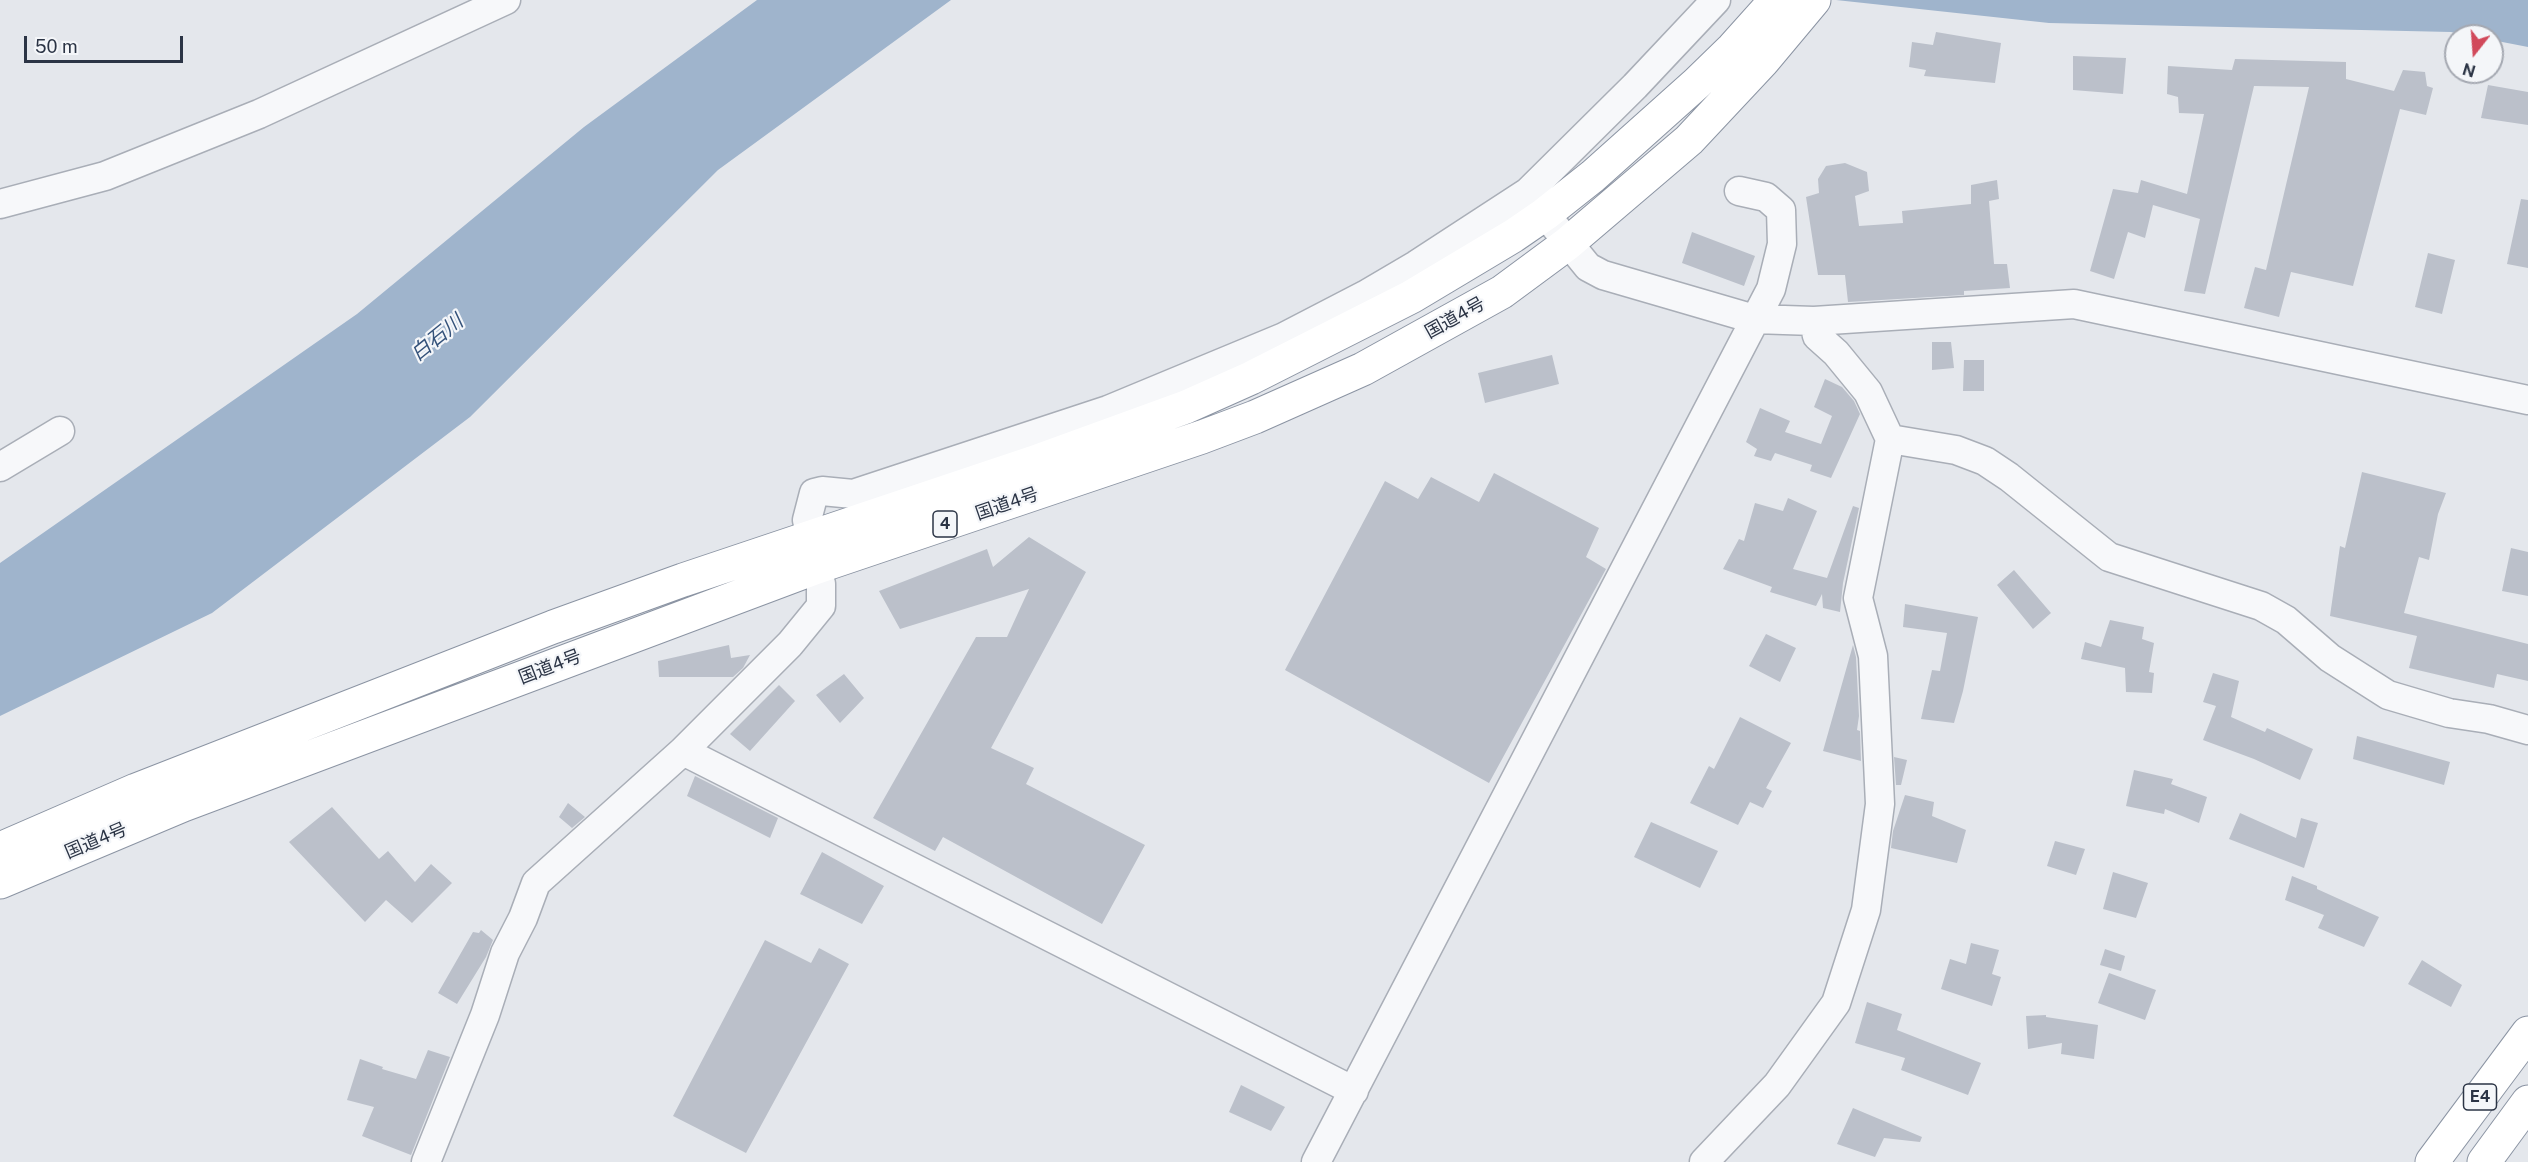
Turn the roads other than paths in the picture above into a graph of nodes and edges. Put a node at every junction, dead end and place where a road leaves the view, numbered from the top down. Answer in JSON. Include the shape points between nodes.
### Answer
{"nodes":[{"id":1,"x":506,"y":0,"type":"edge"},
{"id":2,"x":1716,"y":0,"type":"edge"},
{"id":3,"x":1789,"y":7,"type":"edge"},
{"id":4,"x":1739,"y":191,"type":"dead end"},
{"id":5,"x":0,"y":204,"type":"edge"},
{"id":6,"x":1545,"y":214,"type":"junction"},
{"id":7,"x":1567,"y":244,"type":"junction"},
{"id":8,"x":1754,"y":319,"type":"junction"},
{"id":9,"x":1814,"y":321,"type":"junction"},
{"id":10,"x":2528,"y":400,"type":"edge"},
{"id":11,"x":60,"y":431,"type":"dead end"},
{"id":12,"x":1890,"y":439,"type":"junction"},
{"id":13,"x":0,"y":467,"type":"edge"},
{"id":14,"x":814,"y":553,"type":"junction"},
{"id":15,"x":2528,"y":730,"type":"edge"},
{"id":16,"x":683,"y":751,"type":"junction"},
{"id":17,"x":0,"y":849,"type":"edge"},
{"id":18,"x":0,"y":882,"type":"edge"},
{"id":19,"x":2528,"y":1033,"type":"edge"},
{"id":20,"x":1354,"y":1091,"type":"junction"},
{"id":21,"x":2528,"y":1102,"type":"edge"},
{"id":22,"x":426,"y":1162,"type":"edge"},
{"id":23,"x":1316,"y":1162,"type":"edge"},
{"id":24,"x":1704,"y":1162,"type":"edge"},
{"id":25,"x":2432,"y":1162,"type":"edge"},
{"id":26,"x":2484,"y":1162,"type":"edge"}],
"edges":[{"from":1,"to":5,"type":"street","via":[[259,114],[105,176]]},
{"from":2,"to":14,"type":"street","via":[[1528,192],[1416,266],[1284,337],[1108,410],[853,494],[814,493],[807,520]]},
{"from":3,"to":6,"type":"highway","name":"国道4号","number":"4"},
{"from":3,"to":7,"type":"highway","name":"国道4号","number":"4","via":[[1763,61],[1689,140]]},
{"from":4,"to":8,"type":"street","via":[[1766,197],[1782,210],[1782,244],[1772,289]]},
{"from":6,"to":7,"type":"street"},
{"from":6,"to":14,"type":"highway","name":"国道4号","number":"4","via":[[1411,297],[1251,378]]},
{"from":7,"to":8,"type":"street","via":[[1588,267],[1603,275]]},
{"from":7,"to":14,"type":"highway","name":"国道4号","number":"4","via":[[1502,292],[1448,323],[1363,369],[1256,417],[1081,479]]},
{"from":8,"to":9,"type":"street"},
{"from":8,"to":20,"type":"street","via":[[1729,374]]},
{"from":9,"to":10,"type":"street","via":[[2073,304]]},
{"from":9,"to":12,"type":"street","via":[[1817,336],[1868,392]]},
{"from":11,"to":13,"type":"street"},
{"from":12,"to":15,"type":"street","via":[[1956,450],[1984,461],[2109,557],[2261,606],[2388,695]]},
{"from":12,"to":24,"type":"street","via":[[1858,598],[1873,656],[1880,804],[1866,910],[1836,1003],[1777,1085]]},
{"from":14,"to":16,"type":"street","via":[[821,606],[790,644]]},
{"from":14,"to":17,"type":"highway","name":"国道4号","number":"4","via":[[683,580],[553,627],[136,790]]},
{"from":14,"to":18,"type":"highway","name":"国道4号","number":"4"},
{"from":16,"to":20,"type":"street"},
{"from":16,"to":22,"type":"street","via":[[536,883],[505,953],[485,1015]]},
{"from":19,"to":25,"type":"highway","number":"E4"},
{"from":20,"to":23,"type":"street"},
{"from":21,"to":26,"type":"highway","number":"E4"}]}
